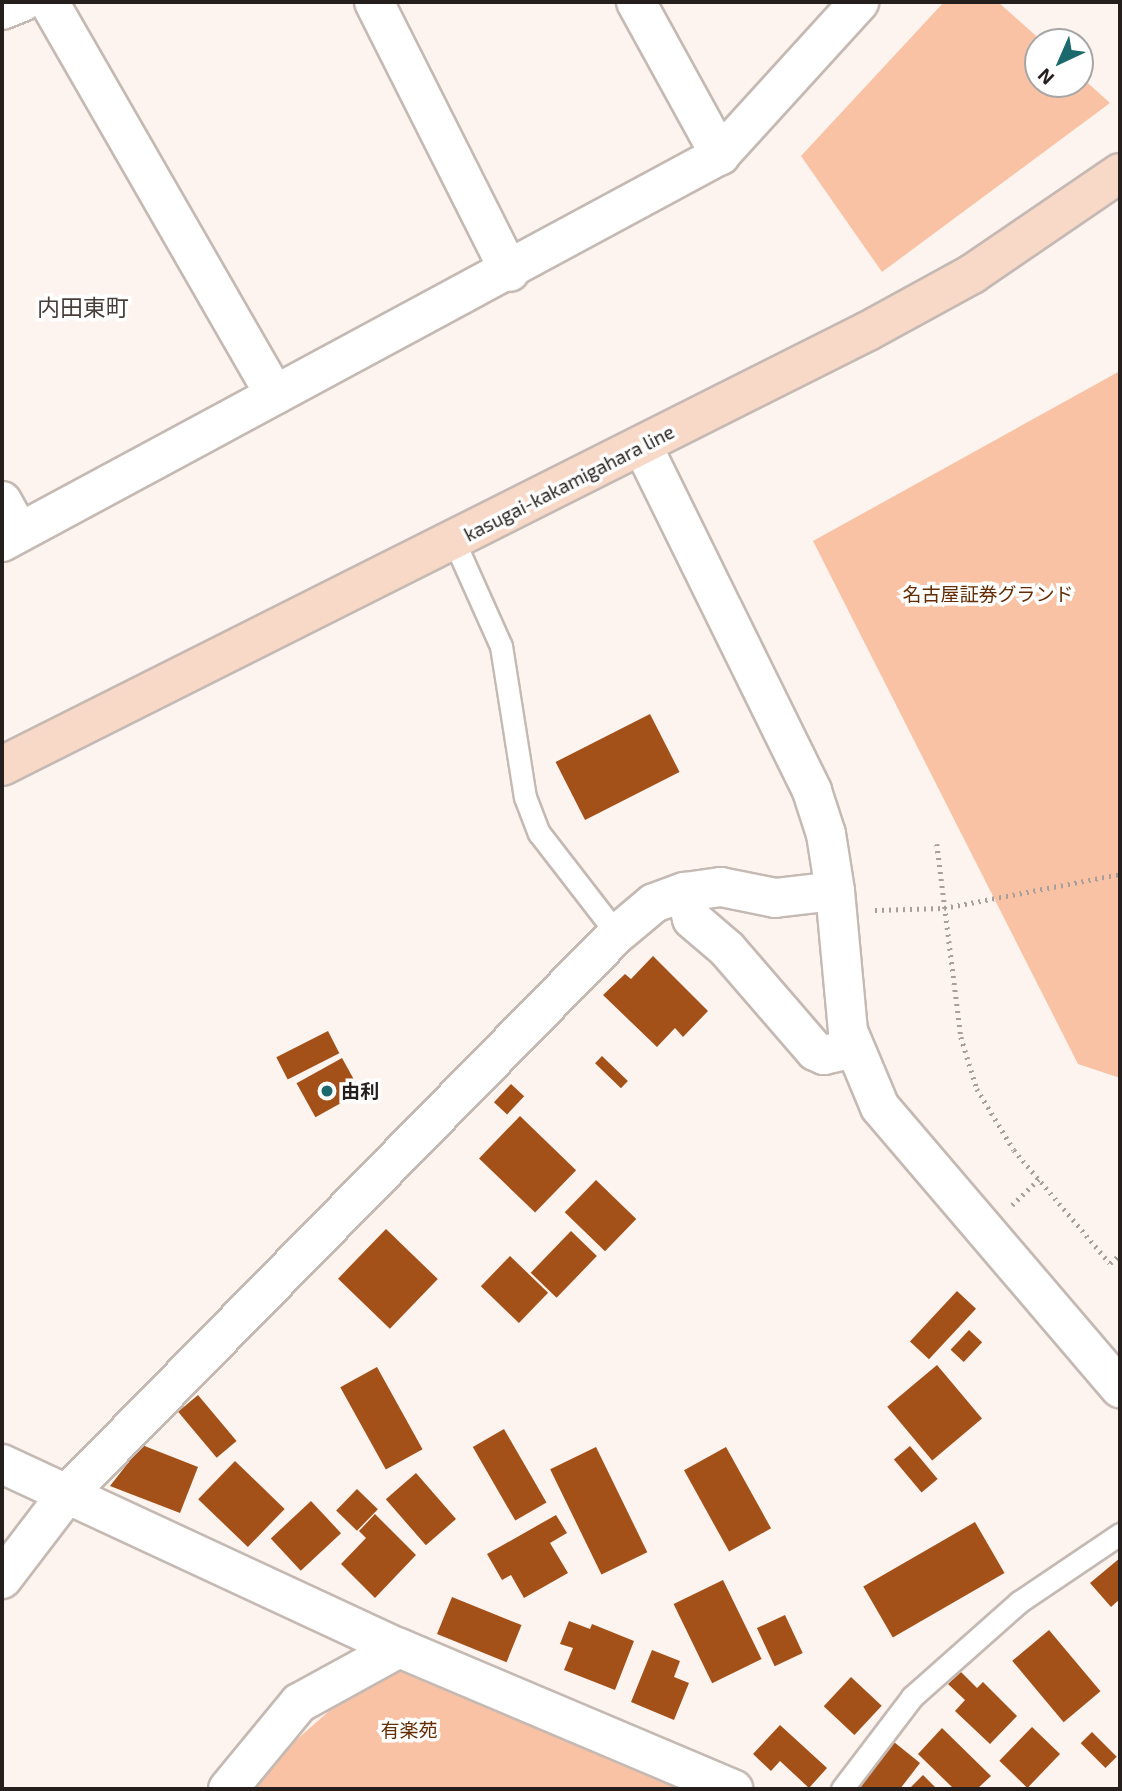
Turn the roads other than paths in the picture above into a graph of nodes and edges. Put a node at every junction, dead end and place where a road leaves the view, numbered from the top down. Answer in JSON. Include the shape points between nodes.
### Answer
{"nodes":[{"id":1,"x":22,"y":2,"type":"edge"},
{"id":2,"x":50,"y":2,"type":"edge"},
{"id":3,"x":374,"y":2,"type":"edge"},
{"id":4,"x":636,"y":2,"type":"edge"},
{"id":5,"x":859,"y":2,"type":"edge"},
{"id":6,"x":2,"y":10,"type":"edge"},
{"id":7,"x":720,"y":155,"type":"junction"},
{"id":8,"x":1120,"y":173,"type":"edge"},
{"id":9,"x":510,"y":272,"type":"junction"},
{"id":10,"x":275,"y":395,"type":"junction"},
{"id":11,"x":642,"y":445,"type":"junction"},
{"id":12,"x":8,"y":525,"type":"edge"},
{"id":13,"x":454,"y":541,"type":"junction"},
{"id":14,"x":2,"y":766,"type":"edge"},
{"id":15,"x":835,"y":891,"type":"junction"},
{"id":16,"x":685,"y":892,"type":"junction"},
{"id":17,"x":617,"y":934,"type":"junction"},
{"id":18,"x":854,"y":1048,"type":"junction"},
{"id":19,"x":1120,"y":1388,"type":"edge"},
{"id":20,"x":2,"y":1464,"type":"edge"},
{"id":21,"x":66,"y":1494,"type":"junction"},
{"id":22,"x":1120,"y":1534,"type":"edge"},
{"id":23,"x":2,"y":1579,"type":"edge"},
{"id":24,"x":399,"y":1648,"type":"junction"},
{"id":25,"x":228,"y":1789,"type":"edge"},
{"id":26,"x":733,"y":1789,"type":"edge"},
{"id":27,"x":842,"y":1789,"type":"edge"}],
"edges":[{"from":1,"to":6,"type":"street"},
{"from":2,"to":10,"type":"street"},
{"from":3,"to":9,"type":"street"},
{"from":4,"to":7,"type":"street"},
{"from":5,"to":7,"type":"street"},
{"from":7,"to":9,"type":"street"},
{"from":8,"to":11,"type":"main road","name":"kasugai-kakamigahara line","via":[[972,274]]},
{"from":9,"to":10,"type":"street"},
{"from":10,"to":12,"type":"street"},
{"from":11,"to":13,"type":"main road","name":"kasugai-kakamigahara line"},
{"from":11,"to":15,"type":"street","via":[[792,741],[826,834]]},
{"from":13,"to":14,"type":"main road","name":"kasugai-kakamigahara line"},
{"from":13,"to":17,"type":"lane","via":[[501,646],[525,797],[539,833]]},
{"from":15,"to":16,"type":"street","via":[[775,898],[721,887]]},
{"from":15,"to":18,"type":"street","via":[[848,1031]]},
{"from":16,"to":17,"type":"street","via":[[654,903]]},
{"from":16,"to":18,"type":"street","via":[[692,919],[727,949],[816,1051],[824,1055]]},
{"from":17,"to":21,"type":"street"},
{"from":18,"to":19,"type":"street","via":[[880,1107],[909,1146]]},
{"from":20,"to":21,"type":"street"},
{"from":21,"to":23,"type":"street","via":[[54,1517]]},
{"from":21,"to":24,"type":"street"},
{"from":22,"to":27,"type":"lane","via":[[1019,1602],[912,1697]]},
{"from":24,"to":25,"type":"street","via":[[299,1703]]},
{"from":24,"to":26,"type":"street"}]}
